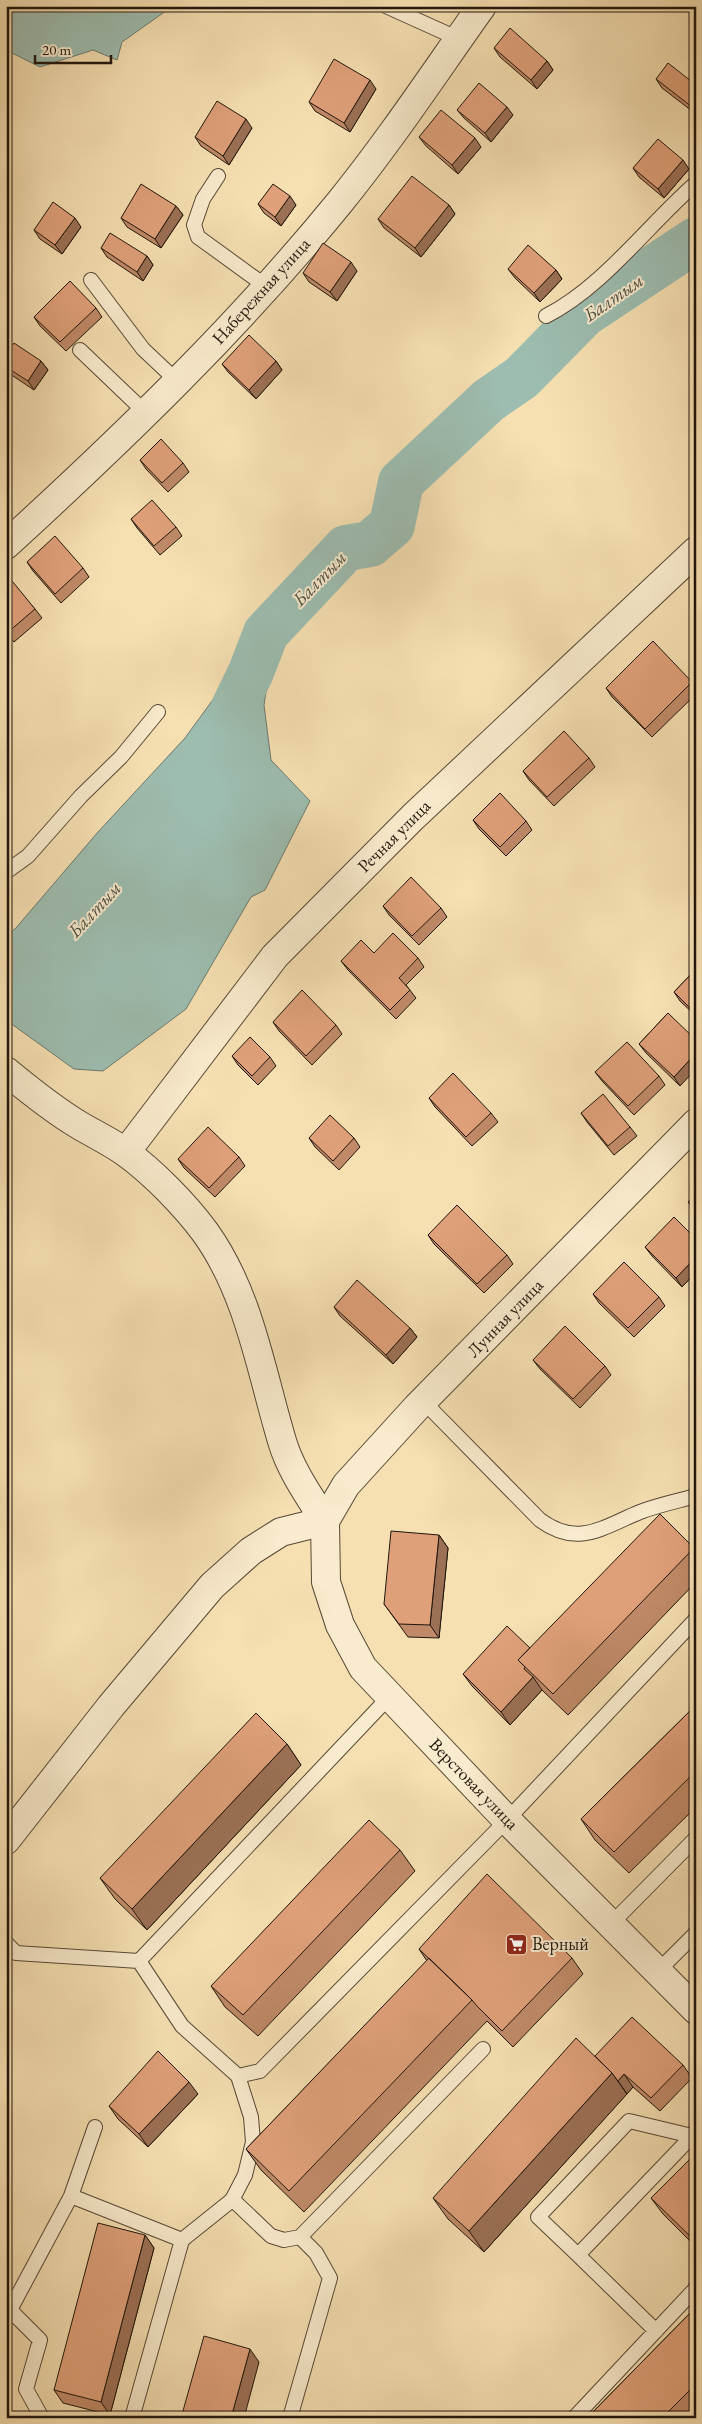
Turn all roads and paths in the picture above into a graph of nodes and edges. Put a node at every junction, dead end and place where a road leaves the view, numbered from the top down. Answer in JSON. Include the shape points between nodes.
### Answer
{"nodes":[{"id":1,"x":386,"y":6,"type":"edge"},
{"id":2,"x":482,"y":6,"type":"edge"},
{"id":3,"x":459,"y":39,"type":"junction"},
{"id":4,"x":218,"y":176,"type":"dead end"},
{"id":5,"x":696,"y":184,"type":"edge"},
{"id":6,"x":91,"y":280,"type":"dead end"},
{"id":7,"x":267,"y":286,"type":"junction"},
{"id":8,"x":546,"y":316,"type":"dead end"},
{"id":9,"x":80,"y":350,"type":"dead end"},
{"id":10,"x":178,"y":382,"type":"junction"},
{"id":11,"x":147,"y":414,"type":"junction"},
{"id":12,"x":6,"y":546,"type":"edge"},
{"id":13,"x":696,"y":550,"type":"edge"},
{"id":14,"x":158,"y":712,"type":"dead end"},
{"id":15,"x":6,"y":872,"type":"edge"},
{"id":16,"x":6,"y":1071,"type":"edge"},
{"id":17,"x":696,"y":1124,"type":"edge"},
{"id":18,"x":126,"y":1152,"type":"junction"},
{"id":19,"x":423,"y":1401,"type":"junction"},
{"id":20,"x":696,"y":1496,"type":"edge"},
{"id":21,"x":325,"y":1520,"type":"junction"},
{"id":22,"x":696,"y":1619,"type":"edge"},
{"id":23,"x":390,"y":1696,"type":"junction"},
{"id":24,"x":507,"y":1820,"type":"junction"},
{"id":25,"x":696,"y":1838,"type":"edge"},
{"id":26,"x":6,"y":1840,"type":"edge"},
{"id":27,"x":611,"y":1924,"type":"junction"},
{"id":28,"x":696,"y":1933,"type":"edge"},
{"id":29,"x":6,"y":1943,"type":"edge"},
{"id":30,"x":139,"y":1961,"type":"junction"},
{"id":31,"x":658,"y":1971,"type":"junction"},
{"id":32,"x":696,"y":2010,"type":"edge"},
{"id":33,"x":483,"y":2049,"type":"dead end"},
{"id":34,"x":238,"y":2076,"type":"junction"},
{"id":35,"x":95,"y":2127,"type":"dead end"},
{"id":36,"x":694,"y":2134,"type":"edge"},
{"id":37,"x":71,"y":2196,"type":"junction"},
{"id":38,"x":232,"y":2199,"type":"junction"},
{"id":39,"x":300,"y":2237,"type":"junction"},
{"id":40,"x":182,"y":2240,"type":"junction"},
{"id":41,"x":578,"y":2254,"type":"junction"},
{"id":42,"x":696,"y":2288,"type":"edge"},
{"id":43,"x":656,"y":2331,"type":"junction"},
{"id":44,"x":42,"y":2418,"type":"edge"},
{"id":45,"x":132,"y":2418,"type":"edge"},
{"id":46,"x":290,"y":2418,"type":"edge"},
{"id":47,"x":574,"y":2418,"type":"edge"}],
"edges":[{"from":1,"to":3,"type":"lane"},
{"from":2,"to":3,"type":"street","name":"Набережная улица"},
{"from":3,"to":7,"type":"street","name":"Набережная улица","via":[[340,201]]},
{"from":4,"to":7,"type":"lane","via":[[202,199],[194,226],[198,237]]},
{"from":5,"to":8,"type":"lane","via":[[587,287]]},
{"from":6,"to":10,"type":"lane","via":[[143,349]]},
{"from":7,"to":10,"type":"street","name":"Набережная улица"},
{"from":9,"to":11,"type":"lane"},
{"from":10,"to":11,"type":"street","name":"Набережная улица"},
{"from":11,"to":12,"type":"street","name":"Набережная улица"},
{"from":13,"to":18,"type":"street","name":"Речная улица","via":[[413,816],[275,956]]},
{"from":14,"to":15,"type":"lane","via":[[121,757],[28,856]]},
{"from":16,"to":18,"type":"street","via":[[77,1124]]},
{"from":17,"to":19,"type":"street","name":"Лунная улица"},
{"from":18,"to":21,"type":"street","via":[[183,1204],[223,1263],[258,1349],[282,1443],[304,1489]]},
{"from":19,"to":20,"type":"lane","via":[[540,1520],[553,1529],[568,1534],[588,1534],[641,1511]]},
{"from":19,"to":21,"type":"street","name":"Лунная улица","via":[[346,1485]]},
{"from":21,"to":23,"type":"street","name":"Верстовая улица","via":[[326,1582],[340,1625],[363,1668]]},
{"from":21,"to":26,"type":"street","via":[[281,1532],[251,1551],[212,1586],[111,1706]]},
{"from":22,"to":24,"type":"lane"},
{"from":23,"to":24,"type":"street","name":"Верстовая улица"},
{"from":23,"to":30,"type":"lane"},
{"from":24,"to":27,"type":"street","name":"Верстовая улица"},
{"from":24,"to":34,"type":"lane","via":[[260,2071]]},
{"from":25,"to":27,"type":"lane"},
{"from":27,"to":31,"type":"street","name":"Верстовая улица"},
{"from":28,"to":31,"type":"lane"},
{"from":29,"to":30,"type":"lane","via":[[16,1953]]},
{"from":30,"to":34,"type":"lane","via":[[182,2026]]},
{"from":31,"to":32,"type":"street","name":"Верстовая улица"},
{"from":33,"to":39,"type":"lane"},
{"from":34,"to":38,"type":"lane","via":[[251,2117],[253,2142],[245,2175]]},
{"from":35,"to":37,"type":"lane"},
{"from":36,"to":41,"type":"lane"},
{"from":36,"to":41,"type":"lane","via":[[629,2121],[538,2216]]},
{"from":37,"to":40,"type":"lane"},
{"from":37,"to":44,"type":"lane","via":[[10,2310],[40,2340],[26,2389]]},
{"from":38,"to":39,"type":"lane","via":[[271,2236],[284,2240]]},
{"from":38,"to":40,"type":"lane"},
{"from":39,"to":46,"type":"lane","via":[[316,2253],[330,2278]]},
{"from":40,"to":45,"type":"lane"},
{"from":41,"to":43,"type":"lane"},
{"from":42,"to":43,"type":"lane"},
{"from":43,"to":47,"type":"lane"}]}
